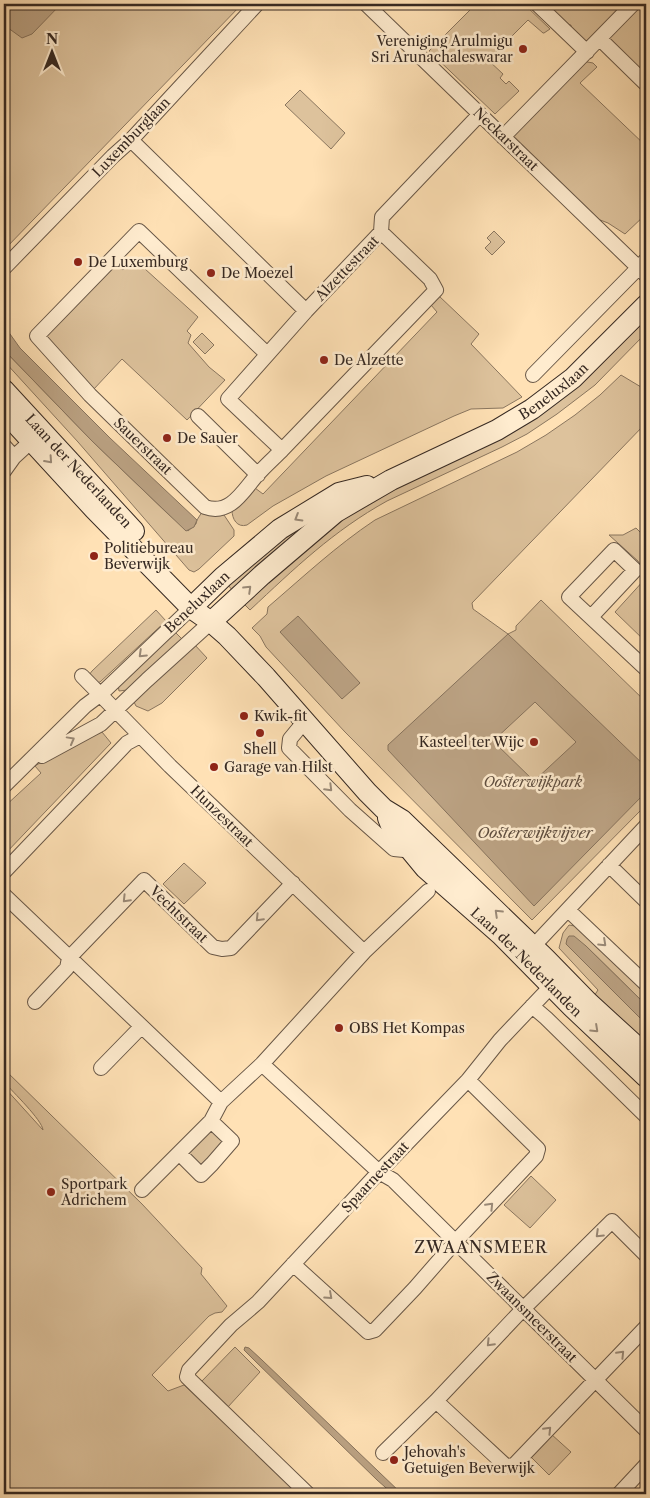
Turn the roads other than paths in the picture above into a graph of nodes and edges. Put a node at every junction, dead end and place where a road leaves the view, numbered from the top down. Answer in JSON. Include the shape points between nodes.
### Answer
{"nodes":[{"id":1,"x":257,"y":4,"type":"edge"},
{"id":2,"x":366,"y":4,"type":"edge"},
{"id":3,"x":537,"y":4,"type":"edge"},
{"id":4,"x":633,"y":4,"type":"edge"},
{"id":5,"x":600,"y":39,"type":"junction"},
{"id":6,"x":587,"y":52,"type":"junction"},
{"id":7,"x":646,"y":84,"type":"edge"},
{"id":8,"x":480,"y":114,"type":"junction"},
{"id":9,"x":504,"y":137,"type":"junction"},
{"id":10,"x":131,"y":140,"type":"junction"},
{"id":11,"x":381,"y":232,"type":"junction"},
{"id":12,"x":4,"y":268,"type":"edge"},
{"id":13,"x":644,"y":268,"type":"edge"},
{"id":14,"x":646,"y":305,"type":"edge"},
{"id":15,"x":306,"y":310,"type":"junction"},
{"id":16,"x":267,"y":354,"type":"junction"},
{"id":17,"x":534,"y":375,"type":"dead end"},
{"id":18,"x":4,"y":390,"type":"edge"},
{"id":19,"x":4,"y":411,"type":"edge"},
{"id":20,"x":198,"y":416,"type":"dead end"},
{"id":21,"x":37,"y":436,"type":"junction"},
{"id":22,"x":4,"y":446,"type":"edge"},
{"id":23,"x":282,"y":450,"type":"junction"},
{"id":24,"x":14,"y":458,"type":"junction"},
{"id":25,"x":4,"y":471,"type":"edge"},
{"id":26,"x":258,"y":475,"type":"junction"},
{"id":27,"x":391,"y":480,"type":"junction"},
{"id":28,"x":195,"y":605,"type":"junction"},
{"id":29,"x":591,"y":617,"type":"junction"},
{"id":30,"x":212,"y":622,"type":"junction"},
{"id":31,"x":646,"y":669,"type":"edge"},
{"id":32,"x":82,"y":676,"type":"dead end"},
{"id":33,"x":100,"y":694,"type":"junction"},
{"id":34,"x":116,"y":709,"type":"junction"},
{"id":35,"x":304,"y":722,"type":"junction"},
{"id":36,"x":140,"y":736,"type":"junction"},
{"id":37,"x":28,"y":764,"type":"junction"},
{"id":38,"x":4,"y":786,"type":"edge"},
{"id":39,"x":646,"y":826,"type":"edge"},
{"id":40,"x":414,"y":842,"type":"junction"},
{"id":41,"x":609,"y":865,"type":"junction"},
{"id":42,"x":4,"y":872,"type":"edge"},
{"id":43,"x":293,"y":883,"type":"junction"},
{"id":44,"x":428,"y":891,"type":"dead end"},
{"id":45,"x":4,"y":895,"type":"edge"},
{"id":46,"x":646,"y":901,"type":"edge"},
{"id":47,"x":568,"y":910,"type":"junction"},
{"id":48,"x":364,"y":952,"type":"junction"},
{"id":49,"x":528,"y":952,"type":"junction"},
{"id":50,"x":69,"y":958,"type":"junction"},
{"id":51,"x":556,"y":980,"type":"junction"},
{"id":52,"x":646,"y":984,"type":"edge"},
{"id":53,"x":35,"y":1002,"type":"dead end"},
{"id":54,"x":532,"y":1006,"type":"junction"},
{"id":55,"x":142,"y":1027,"type":"junction"},
{"id":56,"x":646,"y":1055,"type":"edge"},
{"id":57,"x":262,"y":1064,"type":"junction"},
{"id":58,"x":101,"y":1068,"type":"dead end"},
{"id":59,"x":646,"y":1077,"type":"edge"},
{"id":60,"x":468,"y":1080,"type":"junction"},
{"id":61,"x":221,"y":1102,"type":"junction"},
{"id":62,"x":646,"y":1116,"type":"edge"},
{"id":63,"x":211,"y":1121,"type":"junction"},
{"id":64,"x":180,"y":1153,"type":"junction"},
{"id":65,"x":379,"y":1172,"type":"junction"},
{"id":66,"x":142,"y":1190,"type":"dead end"},
{"id":67,"x":456,"y":1241,"type":"junction"},
{"id":68,"x":646,"y":1255,"type":"edge"},
{"id":69,"x":293,"y":1264,"type":"junction"},
{"id":70,"x":524,"y":1308,"type":"junction"},
{"id":71,"x":646,"y":1327,"type":"edge"},
{"id":72,"x":596,"y":1380,"type":"junction"},
{"id":73,"x":436,"y":1400,"type":"junction"},
{"id":74,"x":646,"y":1430,"type":"edge"},
{"id":75,"x":383,"y":1453,"type":"dead end"},
{"id":76,"x":646,"y":1465,"type":"edge"},
{"id":77,"x":308,"y":1494,"type":"edge"},
{"id":78,"x":619,"y":1494,"type":"edge"}],
"edges":[{"from":1,"to":10,"type":"street","name":"Luxemburglaan"},
{"from":2,"to":8,"type":"street","name":"Neckarstraat"},
{"from":3,"to":6,"type":"street"},
{"from":4,"to":5,"type":"street"},
{"from":5,"to":6,"type":"street"},
{"from":5,"to":7,"type":"street"},
{"from":6,"to":9,"type":"street"},
{"from":8,"to":9,"type":"street","name":"Neckarstraat"},
{"from":8,"to":11,"type":"street","name":"Alzettestraat","via":[[382,217]]},
{"from":9,"to":13,"type":"street","name":"Neckarstraat"},
{"from":10,"to":12,"type":"street","name":"Luxemburglaan"},
{"from":10,"to":15,"type":"street"},
{"from":11,"to":15,"type":"street","name":"Alzettestraat"},
{"from":11,"to":23,"type":"street","name":"Sauerstraat","via":[[430,279],[436,290]]},
{"from":13,"to":17,"type":"street"},
{"from":14,"to":27,"type":"main road","name":"Beneluxlaan","via":[[573,378],[532,408],[497,430]]},
{"from":15,"to":16,"type":"street","name":"Alzettestraat"},
{"from":16,"to":23,"type":"street","name":"Alzettestraat","via":[[228,399]]},
{"from":16,"to":26,"type":"street","name":"Sauerstraat","via":[[139,231],[36,336],[205,507],[213,510],[235,501]]},
{"from":18,"to":21,"type":"main road","name":"Laan der Nederlanden"},
{"from":19,"to":21,"type":"main road","name":"Laan der Nederlanden"},
{"from":20,"to":26,"type":"street"},
{"from":21,"to":24,"type":"street"},
{"from":21,"to":28,"type":"main road","name":"Laan der Nederlanden"},
{"from":22,"to":24,"type":"street"},
{"from":23,"to":26,"type":"street","name":"Sauerstraat"},
{"from":24,"to":25,"type":"street"},
{"from":27,"to":28,"type":"main road","name":"Beneluxlaan","one_way":true,"via":[[339,493],[280,529]]},
{"from":30,"to":27,"type":"main road","name":"Beneluxlaan","one_way":true,"via":[[336,512]]},
{"from":28,"to":30,"type":"main road","name":"Laan der Nederlanden"},
{"from":28,"to":33,"type":"street","name":"Beneluxlaan","one_way":true},
{"from":29,"to":29,"type":"street","via":[[569,597],[614,550],[635,570]]},
{"from":29,"to":31,"type":"street"},
{"from":30,"to":34,"type":"street","name":"Beneluxlaan"},
{"from":30,"to":35,"type":"main road","name":"Laan der Nederlanden"},
{"from":32,"to":33,"type":"street","name":"Hunzestraat"},
{"from":33,"to":34,"type":"street","name":"Hunzestraat"},
{"from":33,"to":37,"type":"street","name":"Beneluxlaan"},
{"from":34,"to":36,"type":"street","name":"Hunzestraat"},
{"from":37,"to":34,"type":"street","name":"Beneluxlaan","one_way":true,"via":[[101,724]]},
{"from":35,"to":40,"type":"main road","name":"Laan der Nederlanden","via":[[384,809],[392,828]]},
{"from":35,"to":40,"type":"street","one_way":true,"via":[[290,738],[289,748],[394,849],[404,850]]},
{"from":36,"to":42,"type":"street","via":[[127,743]]},
{"from":36,"to":43,"type":"street","name":"Hunzestraat"},
{"from":37,"to":38,"type":"street","name":"Beneluxlaan"},
{"from":39,"to":41,"type":"street"},
{"from":40,"to":49,"type":"main road","name":"Laan der Nederlanden","via":[[425,868]]},
{"from":41,"to":46,"type":"street"},
{"from":41,"to":47,"type":"street"},
{"from":43,"to":48,"type":"street","name":"Hunzestraat"},
{"from":43,"to":50,"type":"street","name":"Vechtstraat","one_way":true,"via":[[231,948],[222,949],[213,946],[144,880]]},
{"from":44,"to":48,"type":"street"},
{"from":45,"to":50,"type":"street"},
{"from":47,"to":49,"type":"street"},
{"from":47,"to":52,"type":"street","one_way":true},
{"from":48,"to":57,"type":"street"},
{"from":49,"to":51,"type":"main road","name":"Laan der Nederlanden"},
{"from":50,"to":53,"type":"street","via":[[67,968]]},
{"from":50,"to":55,"type":"street"},
{"from":51,"to":54,"type":"street","name":"Spaarnestraat"},
{"from":51,"to":56,"type":"main road","name":"Laan der Nederlanden","via":[[589,1004]]},
{"from":51,"to":59,"type":"main road","name":"Laan der Nederlanden","one_way":true},
{"from":54,"to":60,"type":"street","name":"Spaarnestraat"},
{"from":54,"to":62,"type":"street","name":"Laan der Nederlanden"},
{"from":55,"to":58,"type":"street"},
{"from":55,"to":61,"type":"street"},
{"from":57,"to":61,"type":"street"},
{"from":57,"to":65,"type":"street","name":"Zwaansmeerstraat"},
{"from":60,"to":65,"type":"street","name":"Spaarnestraat"},
{"from":67,"to":60,"type":"street","one_way":true,"via":[[536,1156],[538,1149]]},
{"from":61,"to":63,"type":"street"},
{"from":63,"to":64,"type":"street"},
{"from":63,"to":64,"type":"street","via":[[232,1141],[212,1164],[201,1175]]},
{"from":64,"to":66,"type":"street"},
{"from":65,"to":67,"type":"street","name":"Zwaansmeerstraat","via":[[393,1180]]},
{"from":65,"to":69,"type":"street","name":"Spaarnestraat"},
{"from":69,"to":67,"type":"street","one_way":true,"via":[[368,1332],[376,1330]]},
{"from":67,"to":70,"type":"street","name":"Zwaansmeerstraat"},
{"from":68,"to":70,"type":"street","one_way":true,"via":[[612,1221]]},
{"from":69,"to":77,"type":"street","name":"Spaarnestraat","via":[[258,1302],[231,1325],[186,1377]]},
{"from":70,"to":72,"type":"street","name":"Zwaansmeerstraat"},
{"from":70,"to":73,"type":"street","one_way":true},
{"from":72,"to":71,"type":"street","one_way":true},
{"from":73,"to":72,"type":"street","one_way":true,"via":[[506,1466],[514,1465]]},
{"from":72,"to":74,"type":"street","name":"Zwaansmeerstraat"},
{"from":73,"to":75,"type":"street"},
{"from":76,"to":78,"type":"street"}]}
